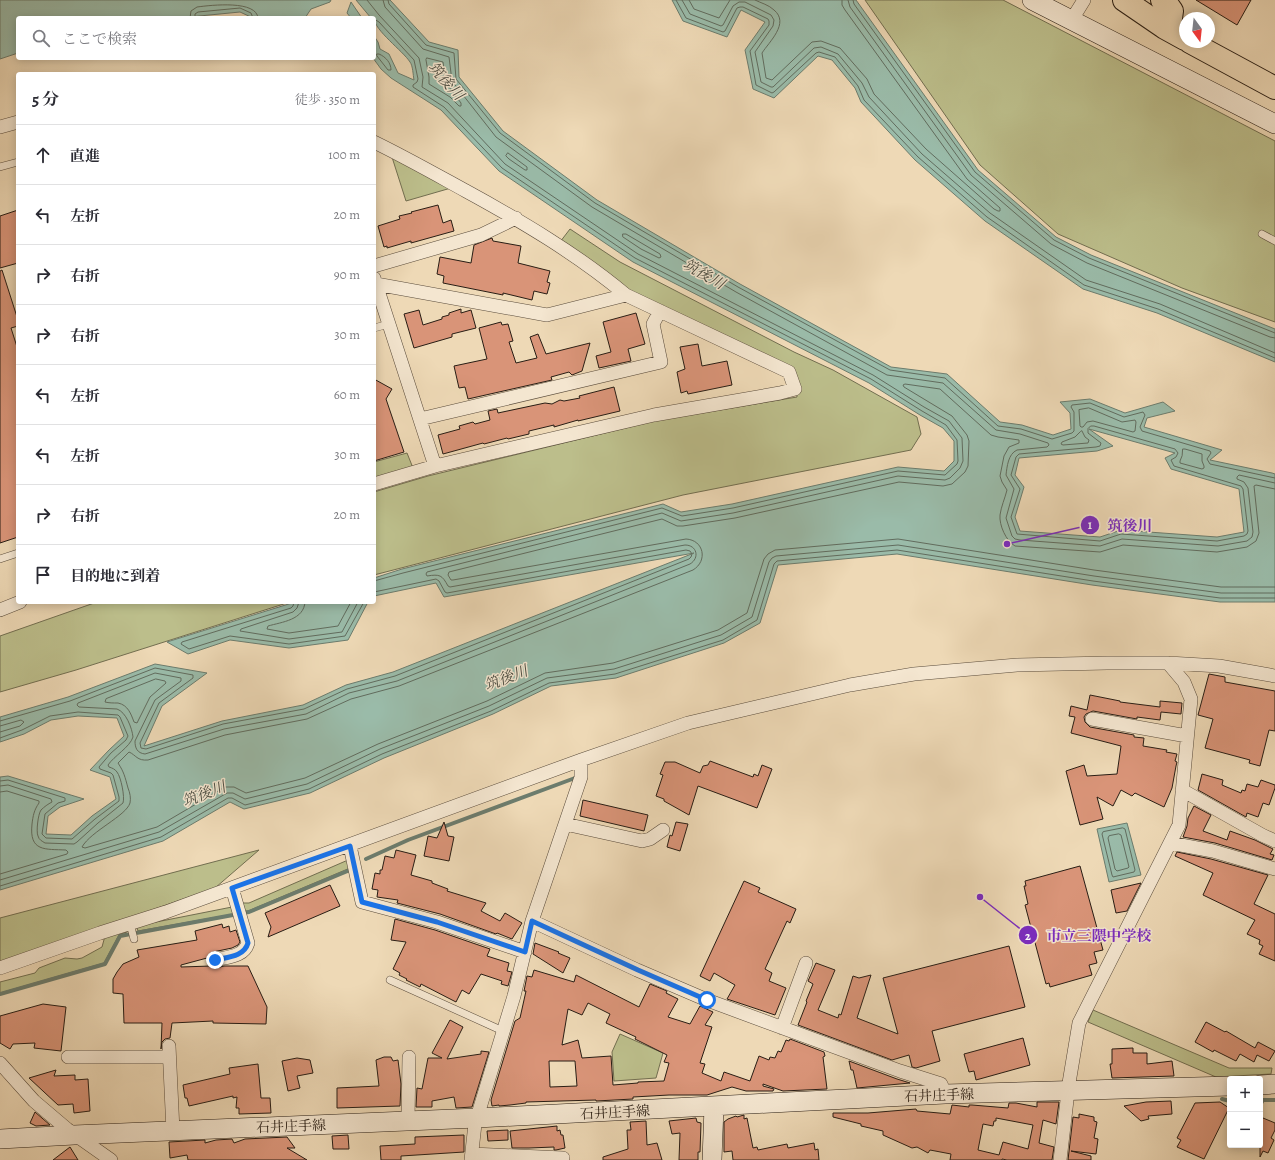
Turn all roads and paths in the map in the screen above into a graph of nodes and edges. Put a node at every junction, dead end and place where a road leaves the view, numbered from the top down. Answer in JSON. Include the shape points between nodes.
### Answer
{"nodes":[{"id":1,"x":1032,"y":0,"type":"edge"},
{"id":2,"x":1084,"y":0,"type":"edge"},
{"id":3,"x":1124,"y":0,"type":"edge"},
{"id":4,"x":1162,"y":0,"type":"edge"},
{"id":5,"x":1071,"y":21,"type":"junction"},
{"id":6,"x":1165,"y":28,"type":"junction"},
{"id":7,"x":1179,"y":36,"type":"edge"},
{"id":8,"x":1201,"y":48,"type":"edge"},
{"id":9,"x":1275,"y":88,"type":"edge"},
{"id":10,"x":16,"y":123,"type":"edge"},
{"id":11,"x":1274,"y":125,"type":"edge"},
{"id":12,"x":0,"y":127,"type":"edge"},
{"id":13,"x":376,"y":143,"type":"edge"},
{"id":14,"x":16,"y":163,"type":"edge"},
{"id":15,"x":0,"y":167,"type":"edge"},
{"id":16,"x":516,"y":218,"type":"junction"},
{"id":17,"x":1262,"y":234,"type":"dead end"},
{"id":18,"x":1275,"y":241,"type":"edge"},
{"id":19,"x":376,"y":265,"type":"edge"},
{"id":20,"x":376,"y":281,"type":"edge"},
{"id":21,"x":376,"y":284,"type":"edge"},
{"id":22,"x":626,"y":295,"type":"junction"},
{"id":23,"x":660,"y":311,"type":"junction"},
{"id":24,"x":389,"y":324,"type":"junction"},
{"id":25,"x":376,"y":327,"type":"edge"},
{"id":26,"x":420,"y":419,"type":"junction"},
{"id":27,"x":435,"y":466,"type":"junction"},
{"id":28,"x":376,"y":483,"type":"edge"},
{"id":29,"x":16,"y":554,"type":"edge"},
{"id":30,"x":0,"y":559,"type":"edge"},
{"id":31,"x":16,"y":604,"type":"edge"},
{"id":32,"x":0,"y":610,"type":"edge"},
{"id":33,"x":1168,"y":663,"type":"junction"},
{"id":34,"x":1275,"y":676,"type":"edge"},
{"id":35,"x":1092,"y":719,"type":"dead end"},
{"id":36,"x":1187,"y":736,"type":"junction"},
{"id":37,"x":581,"y":760,"type":"junction"},
{"id":38,"x":1182,"y":790,"type":"junction"},
{"id":39,"x":565,"y":824,"type":"junction"},
{"id":40,"x":663,"y":830,"type":"dead end"},
{"id":41,"x":1275,"y":841,"type":"edge"},
{"id":42,"x":1170,"y":843,"type":"junction"},
{"id":43,"x":350,"y":846,"type":"junction"},
{"id":44,"x":1275,"y":869,"type":"edge"},
{"id":45,"x":232,"y":888,"type":"junction"},
{"id":46,"x":532,"y":921,"type":"junction"},
{"id":47,"x":130,"y":926,"type":"junction"},
{"id":48,"x":134,"y":939,"type":"dead end"},
{"id":49,"x":525,"y":952,"type":"junction"},
{"id":50,"x":215,"y":960,"type":"dead end"},
{"id":51,"x":806,"y":963,"type":"dead end"},
{"id":52,"x":0,"y":968,"type":"edge"},
{"id":53,"x":390,"y":980,"type":"dead end"},
{"id":54,"x":782,"y":1028,"type":"junction"},
{"id":55,"x":503,"y":1031,"type":"junction"},
{"id":56,"x":68,"y":1057,"type":"dead end"},
{"id":57,"x":409,"y":1057,"type":"dead end"},
{"id":58,"x":0,"y":1063,"type":"edge"},
{"id":59,"x":1263,"y":1084,"type":"edge"},
{"id":60,"x":1275,"y":1084,"type":"edge"},
{"id":61,"x":1227,"y":1086,"type":"edge"},
{"id":62,"x":1069,"y":1091,"type":"junction"},
{"id":63,"x":945,"y":1094,"type":"junction"},
{"id":64,"x":714,"y":1107,"type":"junction"},
{"id":65,"x":477,"y":1118,"type":"junction"},
{"id":66,"x":408,"y":1121,"type":"junction"},
{"id":67,"x":173,"y":1131,"type":"junction"},
{"id":68,"x":74,"y":1135,"type":"junction"},
{"id":69,"x":0,"y":1139,"type":"edge"},
{"id":70,"x":471,"y":1157,"type":"edge"},
{"id":71,"x":563,"y":1158,"type":"dead end"},
{"id":72,"x":112,"y":1160,"type":"edge"},
{"id":73,"x":712,"y":1160,"type":"edge"},
{"id":74,"x":1060,"y":1160,"type":"edge"}],
"edges":[{"from":1,"to":5,"type":"street"},
{"from":2,"to":5,"type":"street"},
{"from":3,"to":6,"type":"highway"},
{"from":4,"to":6,"type":"highway","via":[[1172,11]]},
{"from":5,"to":11,"type":"street"},
{"from":6,"to":7,"type":"highway"},
{"from":8,"to":9,"type":"highway"},
{"from":10,"to":12,"type":"street"},
{"from":13,"to":16,"type":"street"},
{"from":14,"to":15,"type":"lane"},
{"from":16,"to":19,"type":"street","via":[[481,235]]},
{"from":16,"to":22,"type":"street","via":[[604,276]]},
{"from":17,"to":18,"type":"lane"},
{"from":20,"to":22,"type":"street","via":[[547,315]]},
{"from":21,"to":24,"type":"street"},
{"from":22,"to":23,"type":"street"},
{"from":23,"to":26,"type":"street","via":[[653,324],[660,362]]},
{"from":23,"to":27,"type":"street","via":[[789,372],[795,389],[654,415]]},
{"from":24,"to":25,"type":"lane"},
{"from":24,"to":26,"type":"street"},
{"from":26,"to":27,"type":"street"},
{"from":27,"to":28,"type":"street"},
{"from":29,"to":30,"type":"lane"},
{"from":31,"to":32,"type":"street"},
{"from":33,"to":34,"type":"street","via":[[1219,666]]},
{"from":33,"to":36,"type":"street","via":[[1184,682],[1191,699]]},
{"from":33,"to":37,"type":"street","via":[[1017,665],[914,674],[850,685],[688,723]]},
{"from":35,"to":36,"type":"street"},
{"from":36,"to":38,"type":"street"},
{"from":37,"to":39,"type":"street","via":[[581,777]]},
{"from":37,"to":43,"type":"street"},
{"from":38,"to":41,"type":"street"},
{"from":38,"to":42,"type":"street","via":[[1179,825]]},
{"from":39,"to":40,"type":"street","via":[[642,841]]},
{"from":39,"to":46,"type":"street"},
{"from":42,"to":44,"type":"street","via":[[1213,851]]},
{"from":42,"to":62,"type":"street","via":[[1079,1023]]},
{"from":43,"to":45,"type":"street"},
{"from":43,"to":49,"type":"street","via":[[362,902],[437,922]]},
{"from":45,"to":47,"type":"street"},
{"from":45,"to":50,"type":"street","via":[[248,943],[247,949],[242,953]]},
{"from":46,"to":49,"type":"street"},
{"from":46,"to":54,"type":"street","via":[[707,1000]]},
{"from":47,"to":48,"type":"lane"},
{"from":47,"to":52,"type":"street"},
{"from":49,"to":55,"type":"street"},
{"from":51,"to":54,"type":"street"},
{"from":53,"to":55,"type":"lane"},
{"from":54,"to":63,"type":"street","via":[[942,1084]]},
{"from":55,"to":65,"type":"street"},
{"from":56,"to":67,"type":"street","via":[[169,1052]]},
{"from":57,"to":66,"type":"street"},
{"from":58,"to":68,"type":"street","via":[[34,1101]]},
{"from":59,"to":60,"type":"street"},
{"from":61,"to":62,"type":"street","name":"石井庄手線"},
{"from":62,"to":63,"type":"street","name":"石井庄手線"},
{"from":62,"to":74,"type":"street"},
{"from":63,"to":64,"type":"street","name":"石井庄手線"},
{"from":64,"to":65,"type":"street","name":"石井庄手線"},
{"from":64,"to":73,"type":"street"},
{"from":65,"to":66,"type":"street","name":"石井庄手線"},
{"from":65,"to":70,"type":"street"},
{"from":66,"to":67,"type":"street","name":"石井庄手線"},
{"from":67,"to":68,"type":"street","name":"石井庄手線"},
{"from":68,"to":69,"type":"street","name":"石井庄手線"},
{"from":68,"to":72,"type":"street"},
{"from":70,"to":71,"type":"street"}]}
